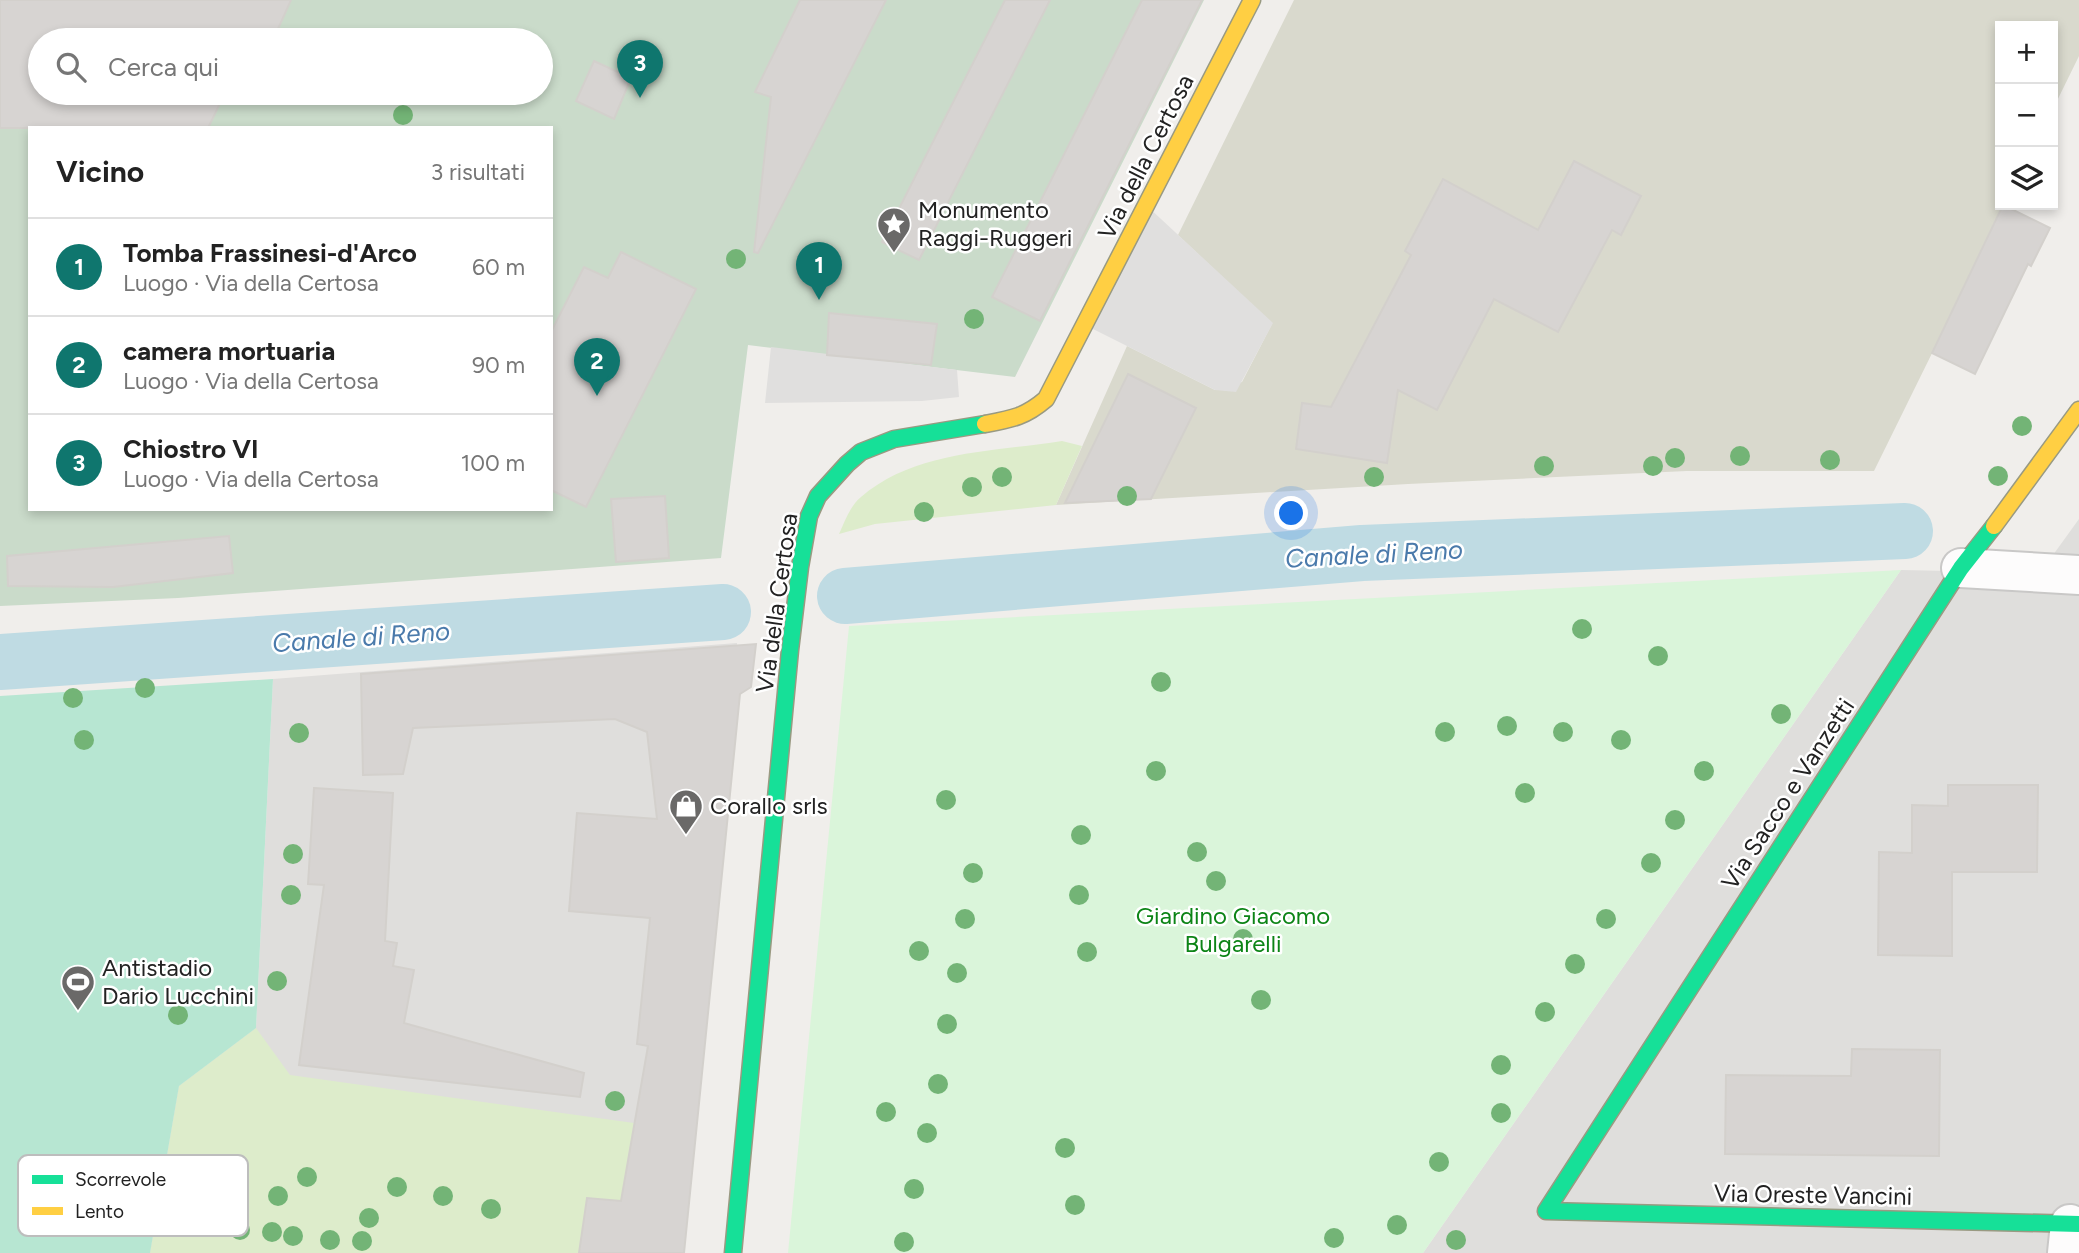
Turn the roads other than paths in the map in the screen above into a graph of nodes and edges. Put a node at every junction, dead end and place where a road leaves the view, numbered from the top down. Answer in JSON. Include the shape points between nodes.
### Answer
{"nodes":[{"id":1,"x":1252,"y":0,"type":"edge"},
{"id":2,"x":2079,"y":410,"type":"edge"},
{"id":3,"x":1961,"y":568,"type":"junction"},
{"id":4,"x":2079,"y":575,"type":"edge"},
{"id":5,"x":1546,"y":1211,"type":"joint"},
{"id":6,"x":2072,"y":1234,"type":"edge"},
{"id":7,"x":733,"y":1253,"type":"edge"}],
"edges":[{"from":1,"to":7,"type":"street","name":"Via della Certosa","via":[[1046,400],[1012,419],[894,439],[861,452],[818,496],[809,516],[790,650]]},
{"from":2,"to":3,"type":"street","name":"Via Sacco e Vanzetti"},
{"from":3,"to":4,"type":"street"},
{"from":3,"to":5,"type":"street","name":"Via Sacco e Vanzetti"},
{"from":5,"to":6,"type":"street","name":"Via Oreste Vancini"}]}
